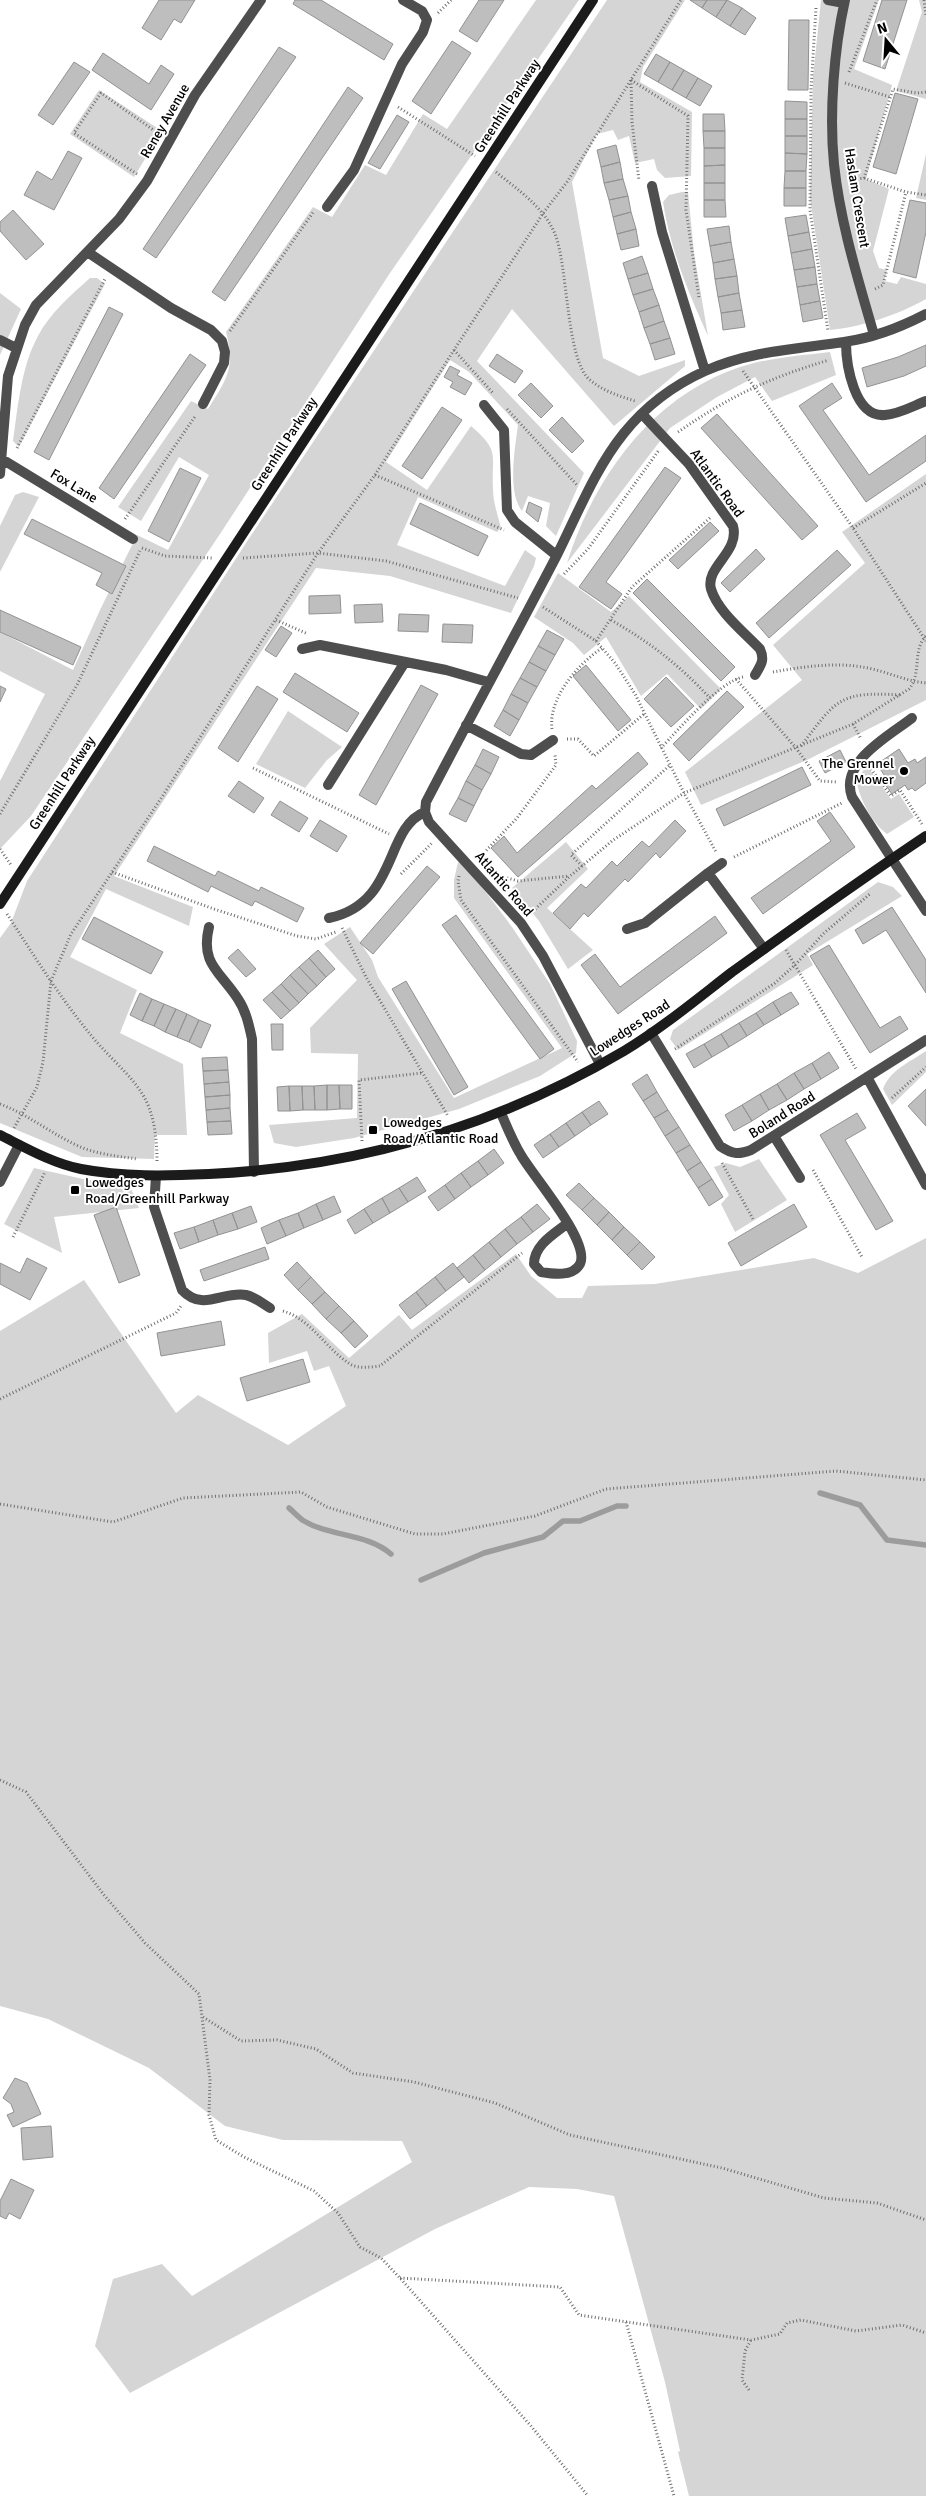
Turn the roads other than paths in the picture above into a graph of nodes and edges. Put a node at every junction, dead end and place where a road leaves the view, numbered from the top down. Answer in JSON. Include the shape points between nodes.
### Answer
{"nodes":[{"id":1,"x":403,"y":0,"type":"edge"},
{"id":2,"x":593,"y":0,"type":"edge"},
{"id":3,"x":828,"y":0,"type":"edge"},
{"id":4,"x":259,"y":1,"type":"edge"},
{"id":5,"x":844,"y":1,"type":"edge"},
{"id":6,"x":652,"y":186,"type":"road end"},
{"id":7,"x":327,"y":207,"type":"road end"},
{"id":8,"x":89,"y":253,"type":"junction"},
{"id":9,"x":926,"y":314,"type":"edge"},
{"id":10,"x":874,"y":335,"type":"junction"},
{"id":11,"x":0,"y":340,"type":"edge"},
{"id":12,"x":846,"y":342,"type":"junction"},
{"id":13,"x":16,"y":348,"type":"junction"},
{"id":14,"x":706,"y":371,"type":"junction"},
{"id":15,"x":926,"y":401,"type":"edge"},
{"id":16,"x":203,"y":404,"type":"road end"},
{"id":17,"x":484,"y":405,"type":"dead end"},
{"id":18,"x":642,"y":414,"type":"junction"},
{"id":19,"x":4,"y":460,"type":"edge"},
{"id":20,"x":0,"y":474,"type":"edge"},
{"id":21,"x":133,"y":539,"type":"road end"},
{"id":22,"x":556,"y":555,"type":"junction"},
{"id":23,"x":302,"y":650,"type":"dead end"},
{"id":24,"x":405,"y":662,"type":"junction"},
{"id":25,"x":755,"y":675,"type":"road end"},
{"id":26,"x":488,"y":682,"type":"junction"},
{"id":27,"x":912,"y":718,"type":"dead end"},
{"id":28,"x":466,"y":725,"type":"junction"},
{"id":29,"x":554,"y":740,"type":"road end"},
{"id":30,"x":328,"y":785,"type":"dead end"},
{"id":31,"x":425,"y":812,"type":"junction"},
{"id":32,"x":926,"y":836,"type":"edge"},
{"id":33,"x":892,"y":859,"type":"junction"},
{"id":34,"x":722,"y":863,"type":"road end"},
{"id":35,"x":708,"y":873,"type":"junction"},
{"id":36,"x":0,"y":904,"type":"edge"},
{"id":37,"x":926,"y":911,"type":"edge"},
{"id":38,"x":334,"y":917,"type":"road end"},
{"id":39,"x":209,"y":927,"type":"dead end"},
{"id":40,"x":627,"y":929,"type":"dead end"},
{"id":41,"x":764,"y":949,"type":"junction"},
{"id":42,"x":651,"y":1033,"type":"junction"},
{"id":43,"x":926,"y":1040,"type":"edge"},
{"id":44,"x":600,"y":1064,"type":"junction"},
{"id":45,"x":865,"y":1079,"type":"junction"},
{"id":46,"x":501,"y":1113,"type":"junction"},
{"id":47,"x":774,"y":1136,"type":"junction"},
{"id":48,"x":4,"y":1137,"type":"edge"},
{"id":49,"x":19,"y":1145,"type":"junction"},
{"id":50,"x":254,"y":1172,"type":"junction"},
{"id":51,"x":156,"y":1176,"type":"junction"},
{"id":52,"x":800,"y":1178,"type":"road end"},
{"id":53,"x":0,"y":1182,"type":"edge"},
{"id":54,"x":926,"y":1185,"type":"edge"},
{"id":55,"x":568,"y":1223,"type":"junction"},
{"id":56,"x":270,"y":1308,"type":"road end"}],
"edges":[{"from":1,"to":7,"type":"street","via":[[422,11],[427,20],[423,32],[402,64],[354,170]]},
{"from":2,"to":36,"type":"main road","name":"Greenhill Parkway"},
{"from":3,"to":5,"type":"street","name":"Haslam Crescent"},
{"from":4,"to":8,"type":"street","name":"Reney Avenue","via":[[195,95],[147,181]]},
{"from":5,"to":10,"type":"street","name":"Haslam Crescent","via":[[835,80],[834,163],[847,235]]},
{"from":6,"to":14,"type":"street","via":[[662,232]]},
{"from":8,"to":13,"type":"street","name":"Reney Avenue","via":[[36,305]]},
{"from":8,"to":16,"type":"street","via":[[171,308],[211,330],[222,342],[224,363]]},
{"from":9,"to":10,"type":"street"},
{"from":10,"to":12,"type":"street"},
{"from":11,"to":13,"type":"street"},
{"from":12,"to":14,"type":"street","via":[[790,348],[734,360]]},
{"from":12,"to":15,"type":"street","via":[[850,377],[866,409],[885,415]]},
{"from":13,"to":19,"type":"street","name":"Reney Avenue","via":[[8,376]]},
{"from":14,"to":18,"type":"street","via":[[683,382]]},
{"from":17,"to":22,"type":"street","via":[[504,430],[507,510],[524,531]]},
{"from":18,"to":22,"type":"street","via":[[607,456]]},
{"from":18,"to":25,"type":"street","name":"Atlantic Road","via":[[689,464],[733,526],[733,544],[712,577],[711,587],[722,608],[760,649],[762,662]]},
{"from":19,"to":20,"type":"street","name":"Reney Avenue"},
{"from":19,"to":21,"type":"street","name":"Fox Lane"},
{"from":22,"to":26,"type":"street"},
{"from":23,"to":24,"type":"street","via":[[320,645]]},
{"from":24,"to":26,"type":"street"},
{"from":24,"to":30,"type":"street"},
{"from":26,"to":28,"type":"street"},
{"from":27,"to":33,"type":"street","via":[[869,751],[854,770],[849,783],[852,797]]},
{"from":28,"to":29,"type":"street","via":[[521,754],[531,755]]},
{"from":28,"to":31,"type":"street","via":[[426,802]]},
{"from":31,"to":38,"type":"street","via":[[408,822],[390,865],[370,896],[356,908]]},
{"from":31,"to":44,"type":"street","name":"Atlantic Road","via":[[429,822],[521,923]]},
{"from":32,"to":33,"type":"main road","name":"Lowedges Road"},
{"from":33,"to":37,"type":"street"},
{"from":33,"to":41,"type":"main road","name":"Lowedges Road"},
{"from":34,"to":35,"type":"street"},
{"from":35,"to":40,"type":"street","via":[[645,923]]},
{"from":35,"to":41,"type":"street"},
{"from":39,"to":50,"type":"street","via":[[206,943],[212,966],[238,999],[248,1020],[252,1039]]},
{"from":41,"to":42,"type":"main road","name":"Lowedges Road"},
{"from":42,"to":44,"type":"main road","name":"Lowedges Road"},
{"from":42,"to":47,"type":"street","name":"Boland Road","via":[[720,1146],[740,1155]]},
{"from":43,"to":45,"type":"street","name":"Boland Road"},
{"from":44,"to":46,"type":"main road","name":"Lowedges Road"},
{"from":45,"to":47,"type":"street","name":"Boland Road"},
{"from":45,"to":54,"type":"street"},
{"from":46,"to":50,"type":"main road","name":"Lowedges Road","via":[[411,1144]]},
{"from":46,"to":55,"type":"street","via":[[520,1154]]},
{"from":47,"to":52,"type":"street"},
{"from":48,"to":49,"type":"main road","name":"Lowedges Road"},
{"from":49,"to":51,"type":"main road","name":"Lowedges Road","via":[[79,1168]]},
{"from":49,"to":53,"type":"street"},
{"from":50,"to":51,"type":"main road","name":"Lowedges Road"},
{"from":51,"to":56,"type":"street","via":[[154,1208],[182,1290],[189,1298],[199,1301],[245,1295]]},
{"from":55,"to":55,"type":"street","via":[[540,1245],[534,1255],[534,1264],[541,1272],[560,1274],[576,1269],[580,1262],[582,1254]]}]}
